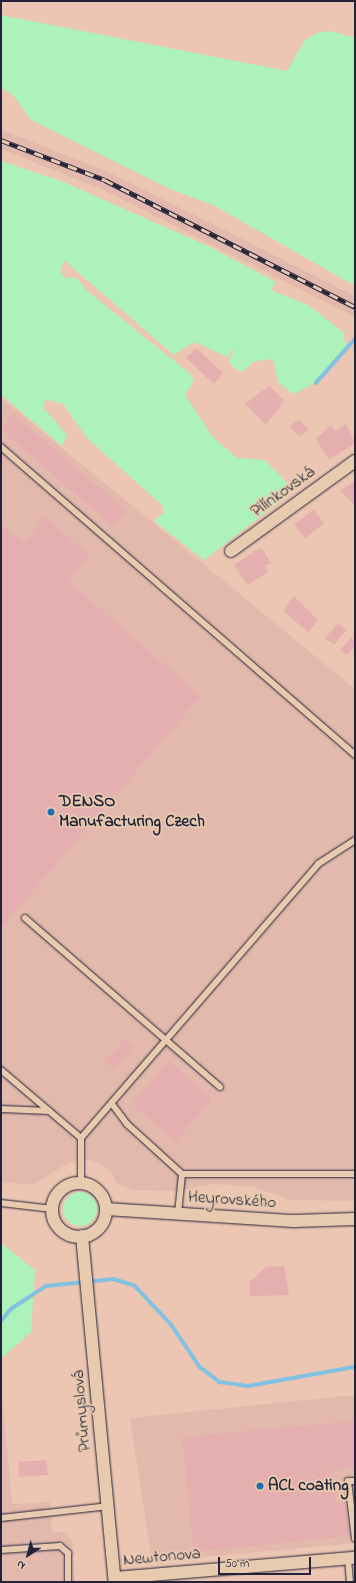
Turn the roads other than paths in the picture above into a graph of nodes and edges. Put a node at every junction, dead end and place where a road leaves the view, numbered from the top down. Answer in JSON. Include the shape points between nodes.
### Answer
{"nodes":[{"id":1,"x":1,"y":448,"type":"edge"},
{"id":2,"x":355,"y":461,"type":"edge"},
{"id":3,"x":231,"y":550,"type":"dead end"},
{"id":4,"x":355,"y":755,"type":"edge"},
{"id":5,"x":355,"y":840,"type":"edge"},
{"id":6,"x":25,"y":918,"type":"dead end"},
{"id":7,"x":167,"y":1040,"type":"junction"},
{"id":8,"x":1,"y":1070,"type":"edge"},
{"id":9,"x":220,"y":1086,"type":"dead end"},
{"id":10,"x":112,"y":1104,"type":"junction"},
{"id":11,"x":1,"y":1108,"type":"edge"},
{"id":12,"x":49,"y":1111,"type":"junction"},
{"id":13,"x":81,"y":1138,"type":"junction"},
{"id":14,"x":182,"y":1174,"type":"junction"},
{"id":15,"x":355,"y":1174,"type":"edge"},
{"id":16,"x":81,"y":1183,"type":"junction"},
{"id":17,"x":1,"y":1203,"type":"edge"},
{"id":18,"x":53,"y":1209,"type":"junction"},
{"id":19,"x":106,"y":1209,"type":"junction"},
{"id":20,"x":178,"y":1214,"type":"junction"},
{"id":21,"x":355,"y":1219,"type":"edge"},
{"id":22,"x":82,"y":1236,"type":"junction"},
{"id":23,"x":355,"y":1481,"type":"edge"},
{"id":24,"x":109,"y":1506,"type":"junction"},
{"id":25,"x":1,"y":1518,"type":"edge"},
{"id":26,"x":355,"y":1539,"type":"edge"},
{"id":27,"x":1,"y":1550,"type":"edge"},
{"id":28,"x":351,"y":1558,"type":"edge"},
{"id":29,"x":115,"y":1580,"type":"edge"},
{"id":30,"x":68,"y":1582,"type":"edge"},
{"id":31,"x":350,"y":1582,"type":"edge"}],
"edges":[{"from":1,"to":4,"type":"lane"},
{"from":2,"to":3,"type":"street","name":"Pilínkovská"},
{"from":5,"to":7,"type":"lane","via":[[318,864]]},
{"from":6,"to":7,"type":"lane"},
{"from":7,"to":9,"type":"lane"},
{"from":7,"to":10,"type":"lane"},
{"from":8,"to":12,"type":"lane"},
{"from":10,"to":13,"type":"lane"},
{"from":10,"to":14,"type":"lane","via":[[127,1124]]},
{"from":11,"to":12,"type":"lane"},
{"from":12,"to":13,"type":"lane"},
{"from":13,"to":16,"type":"lane"},
{"from":14,"to":15,"type":"lane"},
{"from":14,"to":20,"type":"lane"},
{"from":16,"to":18,"type":"street","via":[[62,1190]]},
{"from":16,"to":19,"type":"street","via":[[100,1194]]},
{"from":17,"to":18,"type":"lane"},
{"from":18,"to":22,"type":"street","via":[[61,1229]]},
{"from":19,"to":20,"type":"street","name":"Heyrovského"},
{"from":19,"to":22,"type":"street","via":[[99,1227]]},
{"from":20,"to":21,"type":"street","name":"Heyrovského","via":[[294,1221]]},
{"from":22,"to":24,"type":"street","name":"Průmyslová"},
{"from":23,"to":26,"type":"lane","via":[[348,1482]]},
{"from":24,"to":25,"type":"lane"},
{"from":24,"to":29,"type":"street","name":"Průmyslová"},
{"from":27,"to":30,"type":"lane","via":[[60,1546],[68,1553]]},
{"from":28,"to":29,"type":"street","name":"Newtonova"},
{"from":28,"to":31,"type":"lane"}]}
